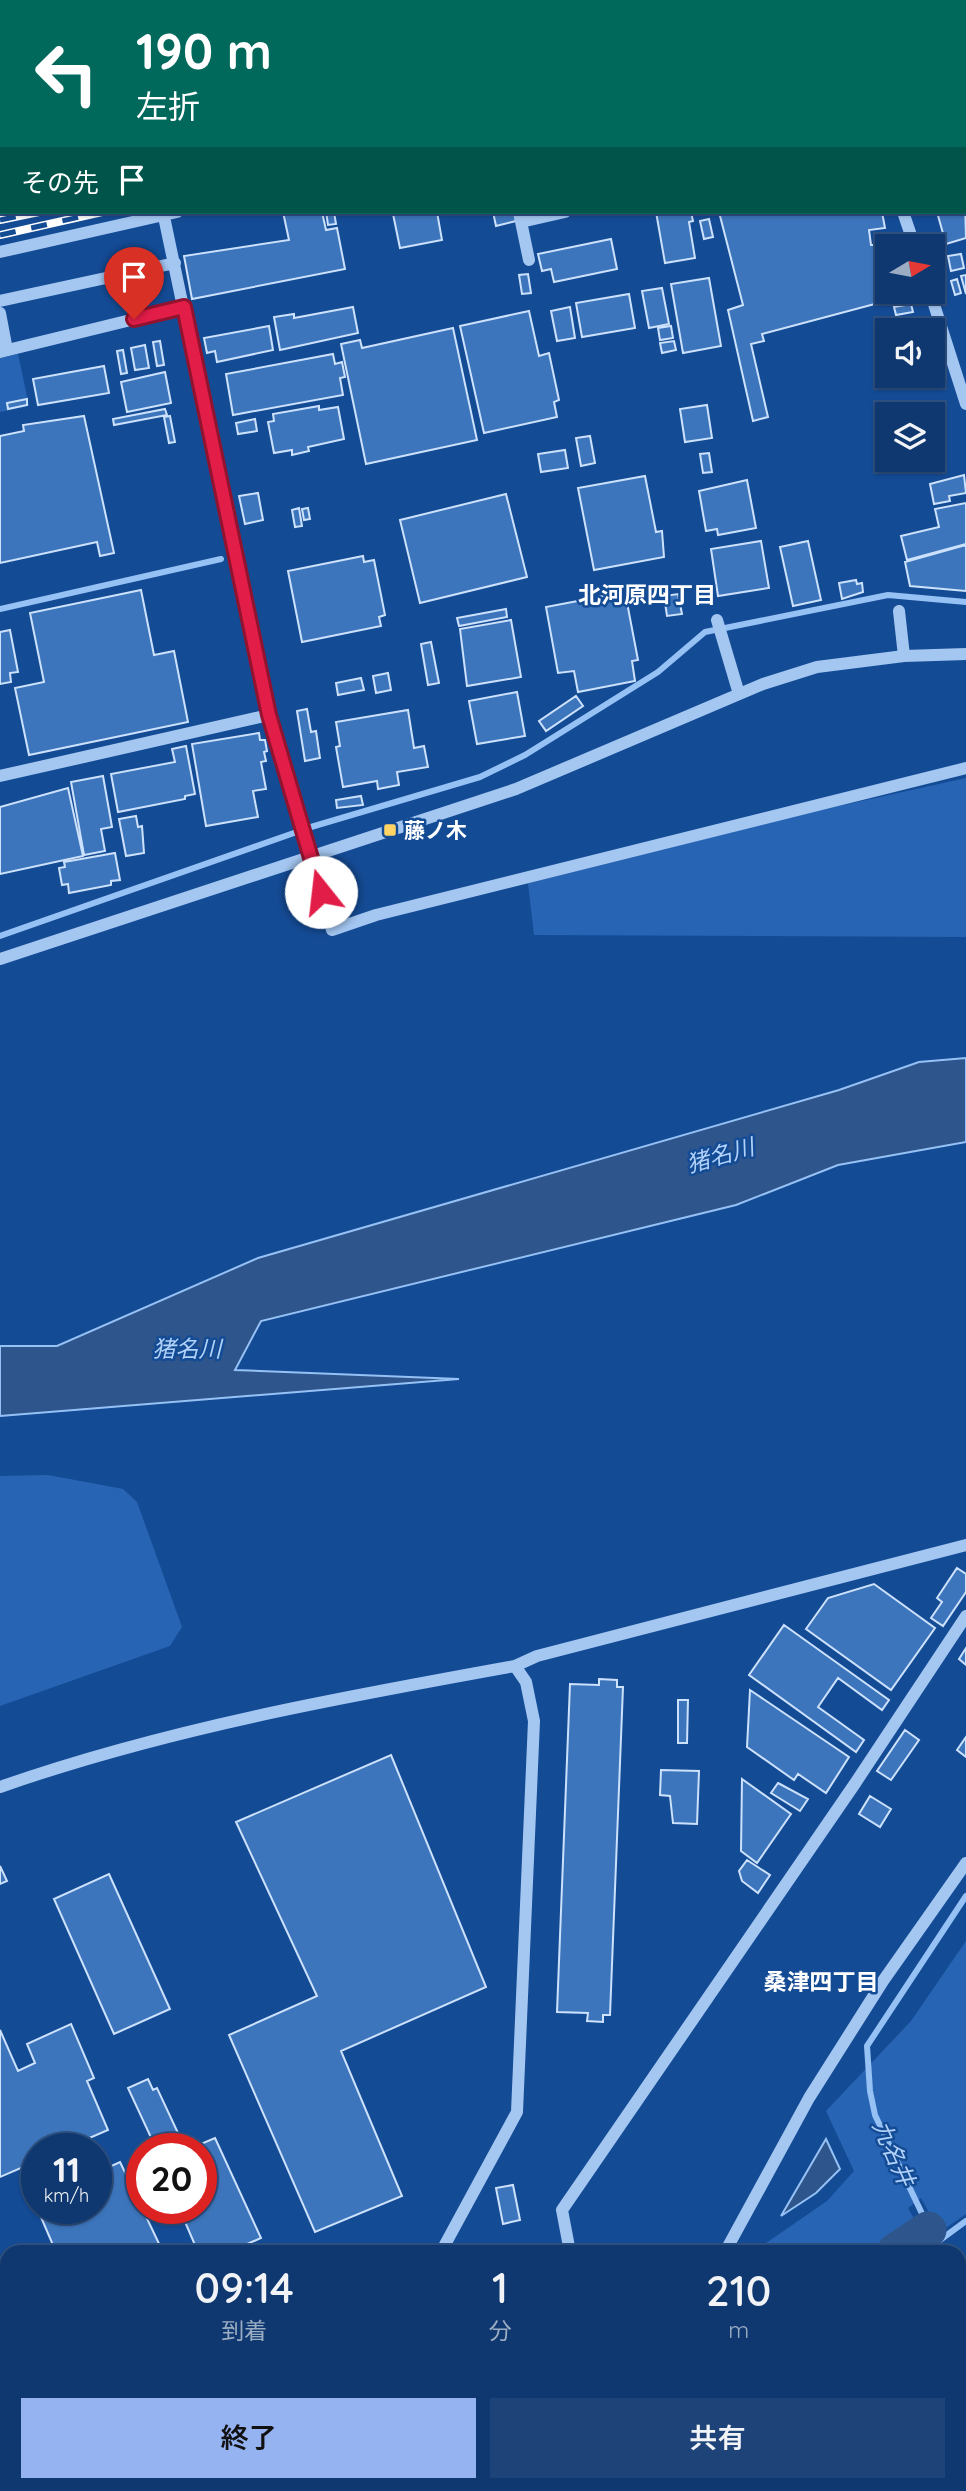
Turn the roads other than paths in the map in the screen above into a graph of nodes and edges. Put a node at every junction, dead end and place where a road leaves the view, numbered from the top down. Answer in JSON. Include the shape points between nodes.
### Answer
{"nodes":[{"id":1,"x":164,"y":214,"type":"edge"},
{"id":2,"x":168,"y":214,"type":"edge"},
{"id":3,"x":547,"y":214,"type":"edge"},
{"id":4,"x":904,"y":214,"type":"edge"},
{"id":5,"x":520,"y":217,"type":"edge"},
{"id":6,"x":911,"y":234,"type":"edge"},
{"id":7,"x":0,"y":252,"type":"edge"},
{"id":8,"x":529,"y":260,"type":"dead end"},
{"id":9,"x":175,"y":263,"type":"junction"},
{"id":10,"x":0,"y":301,"type":"edge"},
{"id":11,"x":935,"y":304,"type":"edge"},
{"id":12,"x":184,"y":307,"type":"junction"},
{"id":13,"x":0,"y":313,"type":"edge"},
{"id":14,"x":4,"y":351,"type":"edge"},
{"id":15,"x":961,"y":364,"type":"edge"},
{"id":16,"x":966,"y":404,"type":"edge"},
{"id":17,"x":899,"y":611,"type":"dead end"},
{"id":18,"x":717,"y":620,"type":"dead end"},
{"id":19,"x":966,"y":654,"type":"edge"},
{"id":20,"x":904,"y":656,"type":"junction"},
{"id":21,"x":739,"y":694,"type":"junction"},
{"id":22,"x":269,"y":715,"type":"junction"},
{"id":23,"x":966,"y":768,"type":"edge"},
{"id":24,"x":0,"y":776,"type":"edge"},
{"id":25,"x":311,"y":856,"type":"junction"},
{"id":26,"x":0,"y":959,"type":"edge"},
{"id":27,"x":966,"y":1545,"type":"edge"},
{"id":28,"x":966,"y":1615,"type":"edge"},
{"id":29,"x":515,"y":1666,"type":"junction"},
{"id":30,"x":0,"y":1787,"type":"edge"},
{"id":31,"x":966,"y":1863,"type":"edge"},
{"id":32,"x":446,"y":2245,"type":"edge"},
{"id":33,"x":569,"y":2245,"type":"edge"},
{"id":34,"x":731,"y":2245,"type":"edge"}],
"edges":[{"from":1,"to":7,"type":"street"},
{"from":2,"to":9,"type":"street"},
{"from":3,"to":5,"type":"street"},
{"from":4,"to":6,"type":"street"},
{"from":5,"to":8,"type":"street"},
{"from":9,"to":10,"type":"street"},
{"from":9,"to":12,"type":"street"},
{"from":11,"to":15,"type":"street"},
{"from":12,"to":14,"type":"street"},
{"from":12,"to":22,"type":"street"},
{"from":13,"to":14,"type":"street"},
{"from":15,"to":16,"type":"street"},
{"from":17,"to":20,"type":"street"},
{"from":18,"to":21,"type":"street"},
{"from":19,"to":20,"type":"street"},
{"from":20,"to":21,"type":"street","via":[[817,667]]},
{"from":21,"to":25,"type":"street","via":[[516,789]]},
{"from":22,"to":24,"type":"street"},
{"from":22,"to":25,"type":"street"},
{"from":23,"to":25,"type":"street","via":[[376,915],[332,930]]},
{"from":25,"to":26,"type":"street"},
{"from":27,"to":29,"type":"street","via":[[702,1611]]},
{"from":28,"to":33,"type":"street","via":[[562,2210]]},
{"from":29,"to":30,"type":"street","via":[[343,1697],[66,1764]]},
{"from":29,"to":32,"type":"street","via":[[526,1682],[534,1721],[517,2112]]},
{"from":31,"to":34,"type":"street","via":[[883,1980],[817,2087]]}]}
